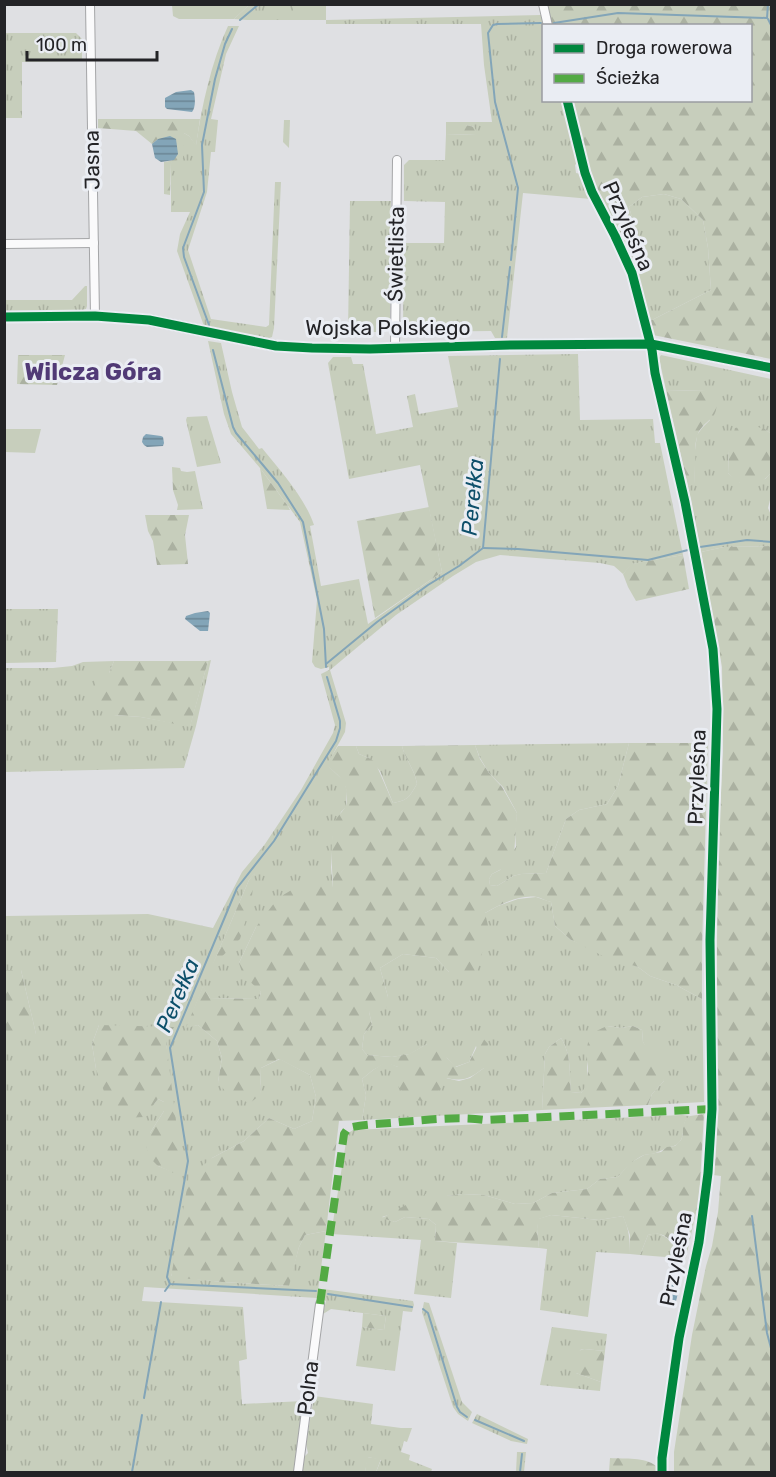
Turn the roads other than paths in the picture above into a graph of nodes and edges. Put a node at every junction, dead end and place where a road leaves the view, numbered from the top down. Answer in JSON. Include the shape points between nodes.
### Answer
{"nodes":[{"id":1,"x":90,"y":4,"type":"edge"},
{"id":2,"x":543,"y":4,"type":"edge"},
{"id":3,"x":548,"y":24,"type":"edge"},
{"id":4,"x":567,"y":102,"type":"edge"},
{"id":5,"x":397,"y":160,"type":"dead end"},
{"id":6,"x":94,"y":243,"type":"junction"},
{"id":7,"x":4,"y":244,"type":"edge"},
{"id":8,"x":95,"y":316,"type":"junction"},
{"id":9,"x":4,"y":317,"type":"edge"},
{"id":10,"x":651,"y":344,"type":"junction"},
{"id":11,"x":395,"y":348,"type":"junction"},
{"id":12,"x":771,"y":368,"type":"edge"},
{"id":13,"x":320,"y":1304,"type":"dead end"},
{"id":14,"x":298,"y":1473,"type":"edge"},
{"id":15,"x":662,"y":1473,"type":"edge"}],
"edges":[{"from":1,"to":6,"type":"street","name":"Jasna"},
{"from":2,"to":3,"type":"street"},
{"from":4,"to":10,"type":"street","name":"Przyleśna","via":[[585,173],[629,266]]},
{"from":5,"to":11,"type":"street","name":"Świetlista"},
{"from":6,"to":7,"type":"street"},
{"from":6,"to":8,"type":"street","name":"Jasna"},
{"from":8,"to":9,"type":"street","name":"Wojska Polskiego"},
{"from":8,"to":11,"type":"street","name":"Wojska Polskiego","via":[[149,320],[276,346]]},
{"from":10,"to":11,"type":"street","name":"Wojska Polskiego"},
{"from":10,"to":12,"type":"street","name":"Wojska Polskiego"},
{"from":10,"to":15,"type":"street","name":"Przyleśna","via":[[713,649],[717,709],[708,1173],[699,1242],[679,1338]]},
{"from":13,"to":14,"type":"street","name":"Polna"}]}
